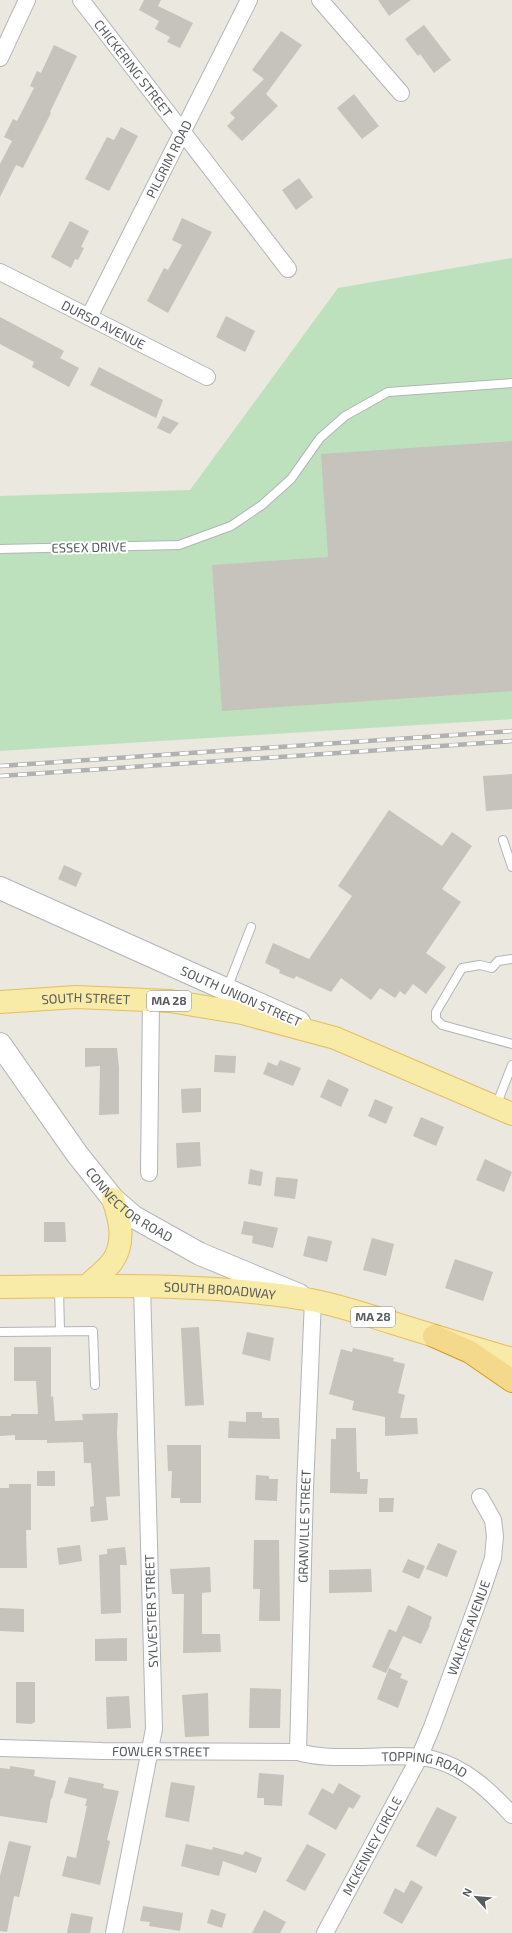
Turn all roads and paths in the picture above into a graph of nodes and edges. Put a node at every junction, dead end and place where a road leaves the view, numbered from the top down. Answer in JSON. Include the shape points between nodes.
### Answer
{"nodes":[{"id":1,"x":27,"y":0,"type":"edge"},
{"id":2,"x":81,"y":0,"type":"edge"},
{"id":3,"x":249,"y":0,"type":"edge"},
{"id":4,"x":320,"y":0,"type":"edge"},
{"id":5,"x":0,"y":58,"type":"edge"},
{"id":6,"x":401,"y":93,"type":"dead end"},
{"id":7,"x":183,"y":132,"type":"junction"},
{"id":8,"x":288,"y":269,"type":"dead end"},
{"id":9,"x":0,"y":272,"type":"edge"},
{"id":10,"x":89,"y":317,"type":"junction"},
{"id":11,"x":207,"y":377,"type":"dead end"},
{"id":12,"x":512,"y":383,"type":"edge"},
{"id":13,"x":0,"y":549,"type":"edge"},
{"id":14,"x":503,"y":840,"type":"dead end"},
{"id":15,"x":512,"y":867,"type":"edge"},
{"id":16,"x":0,"y":888,"type":"edge"},
{"id":17,"x":251,"y":927,"type":"dead end"},
{"id":18,"x":512,"y":959,"type":"edge"},
{"id":19,"x":227,"y":990,"type":"junction"},
{"id":20,"x":150,"y":1000,"type":"junction"},
{"id":21,"x":0,"y":1002,"type":"edge"},
{"id":22,"x":335,"y":1038,"type":"junction"},
{"id":23,"x":512,"y":1044,"type":"edge"},
{"id":24,"x":2,"y":1047,"type":"edge"},
{"id":25,"x":512,"y":1065,"type":"edge"},
{"id":26,"x":497,"y":1108,"type":"edge"},
{"id":27,"x":149,"y":1173,"type":"dead end"},
{"id":28,"x":113,"y":1199,"type":"junction"},
{"id":29,"x":142,"y":1285,"type":"junction"},
{"id":30,"x":58,"y":1286,"type":"junction"},
{"id":31,"x":87,"y":1286,"type":"junction"},
{"id":32,"x":0,"y":1287,"type":"edge"},
{"id":33,"x":312,"y":1300,"type":"junction"},
{"id":34,"x":60,"y":1331,"type":"junction"},
{"id":35,"x":0,"y":1332,"type":"edge"},
{"id":36,"x":434,"y":1336,"type":"junction"},
{"id":37,"x":512,"y":1359,"type":"edge"},
{"id":38,"x":512,"y":1380,"type":"edge"},
{"id":39,"x":95,"y":1385,"type":"dead end"},
{"id":40,"x":480,"y":1497,"type":"dead end"},
{"id":41,"x":0,"y":1748,"type":"edge"},
{"id":42,"x":150,"y":1751,"type":"junction"},
{"id":43,"x":298,"y":1752,"type":"junction"},
{"id":44,"x":320,"y":1758,"type":"joint"},
{"id":45,"x":419,"y":1758,"type":"junction"},
{"id":46,"x":512,"y":1815,"type":"edge"},
{"id":47,"x":114,"y":1933,"type":"edge"},
{"id":48,"x":325,"y":1933,"type":"edge"}],
"edges":[{"from":1,"to":5,"type":"street"},
{"from":2,"to":7,"type":"street","name":"CHICKERING STREET"},
{"from":3,"to":7,"type":"street","name":"PILGRIM ROAD"},
{"from":4,"to":6,"type":"street"},
{"from":7,"to":8,"type":"street","name":"CHICKERING STREET"},
{"from":7,"to":10,"type":"street","name":"PILGRIM ROAD"},
{"from":9,"to":10,"type":"street","name":"DURSO AVENUE"},
{"from":10,"to":11,"type":"street","name":"DURSO AVENUE"},
{"from":12,"to":13,"type":"lane","name":"ESSEX DRIVE","via":[[388,392],[346,416],[320,438],[291,478],[262,505],[231,526],[179,545]]},
{"from":14,"to":15,"type":"lane"},
{"from":16,"to":19,"type":"main road","name":"SOUTH UNION STREET"},
{"from":17,"to":19,"type":"lane"},
{"from":18,"to":23,"type":"lane","via":[[498,961],[492,968],[480,965],[462,968],[436,1012],[436,1019],[442,1025]]},
{"from":19,"to":22,"type":"main road","name":"SOUTH UNION STREET"},
{"from":20,"to":21,"type":"main road","name":"SOUTH STREET","number":"MA 28","via":[[76,997]]},
{"from":20,"to":22,"type":"main road","name":"SOUTH STREET","number":"MA 28","via":[[242,1013]]},
{"from":20,"to":27,"type":"street"},
{"from":22,"to":26,"type":"main road","name":"SOUTH UNION STREET","number":"MA 28"},
{"from":24,"to":28,"type":"main road","name":"CONNECTOR ROAD","via":[[77,1154]]},
{"from":25,"to":26,"type":"lane"},
{"from":28,"to":31,"type":"main road","via":[[120,1221],[118,1250],[112,1262]]},
{"from":28,"to":33,"type":"main road","name":"CONNECTOR ROAD","via":[[134,1217],[200,1254]]},
{"from":29,"to":31,"type":"main road","name":"SOUTH BROADWAY","number":"MA 28"},
{"from":29,"to":33,"type":"main road","name":"SOUTH BROADWAY","number":"MA 28","via":[[203,1287]]},
{"from":29,"to":42,"type":"street","name":"SYLVESTER STREET","via":[[154,1729]]},
{"from":30,"to":31,"type":"main road","name":"SOUTH BROADWAY","number":"MA 28"},
{"from":30,"to":32,"type":"main road","name":"SOUTH BROADWAY","number":"MA 28"},
{"from":30,"to":34,"type":"lane"},
{"from":33,"to":36,"type":"main road","name":"SOUTH BROADWAY","number":"MA 28"},
{"from":33,"to":43,"type":"street","name":"GRANVILLE STREET"},
{"from":34,"to":35,"type":"lane"},
{"from":34,"to":39,"type":"lane","via":[[93,1331]]},
{"from":36,"to":37,"type":"main road","number":"MA 28"},
{"from":36,"to":38,"type":"highway","via":[[470,1352]]},
{"from":40,"to":45,"type":"street","name":"WALKER AVENUE","via":[[494,1526],[496,1542],[493,1558]]},
{"from":41,"to":42,"type":"street","name":"FOWLER STREET"},
{"from":42,"to":43,"type":"street","name":"FOWLER STREET"},
{"from":42,"to":47,"type":"street","name":"SYLVESTER STREET"},
{"from":43,"to":44,"type":"street","name":"FOWLER STREET"},
{"from":44,"to":45,"type":"street","name":"TOPPING ROAD"},
{"from":45,"to":46,"type":"street","name":"TOPPING ROAD","via":[[441,1762],[463,1772],[489,1792]]},
{"from":45,"to":48,"type":"street","name":"MCKENNEY CIRCLE"}]}
